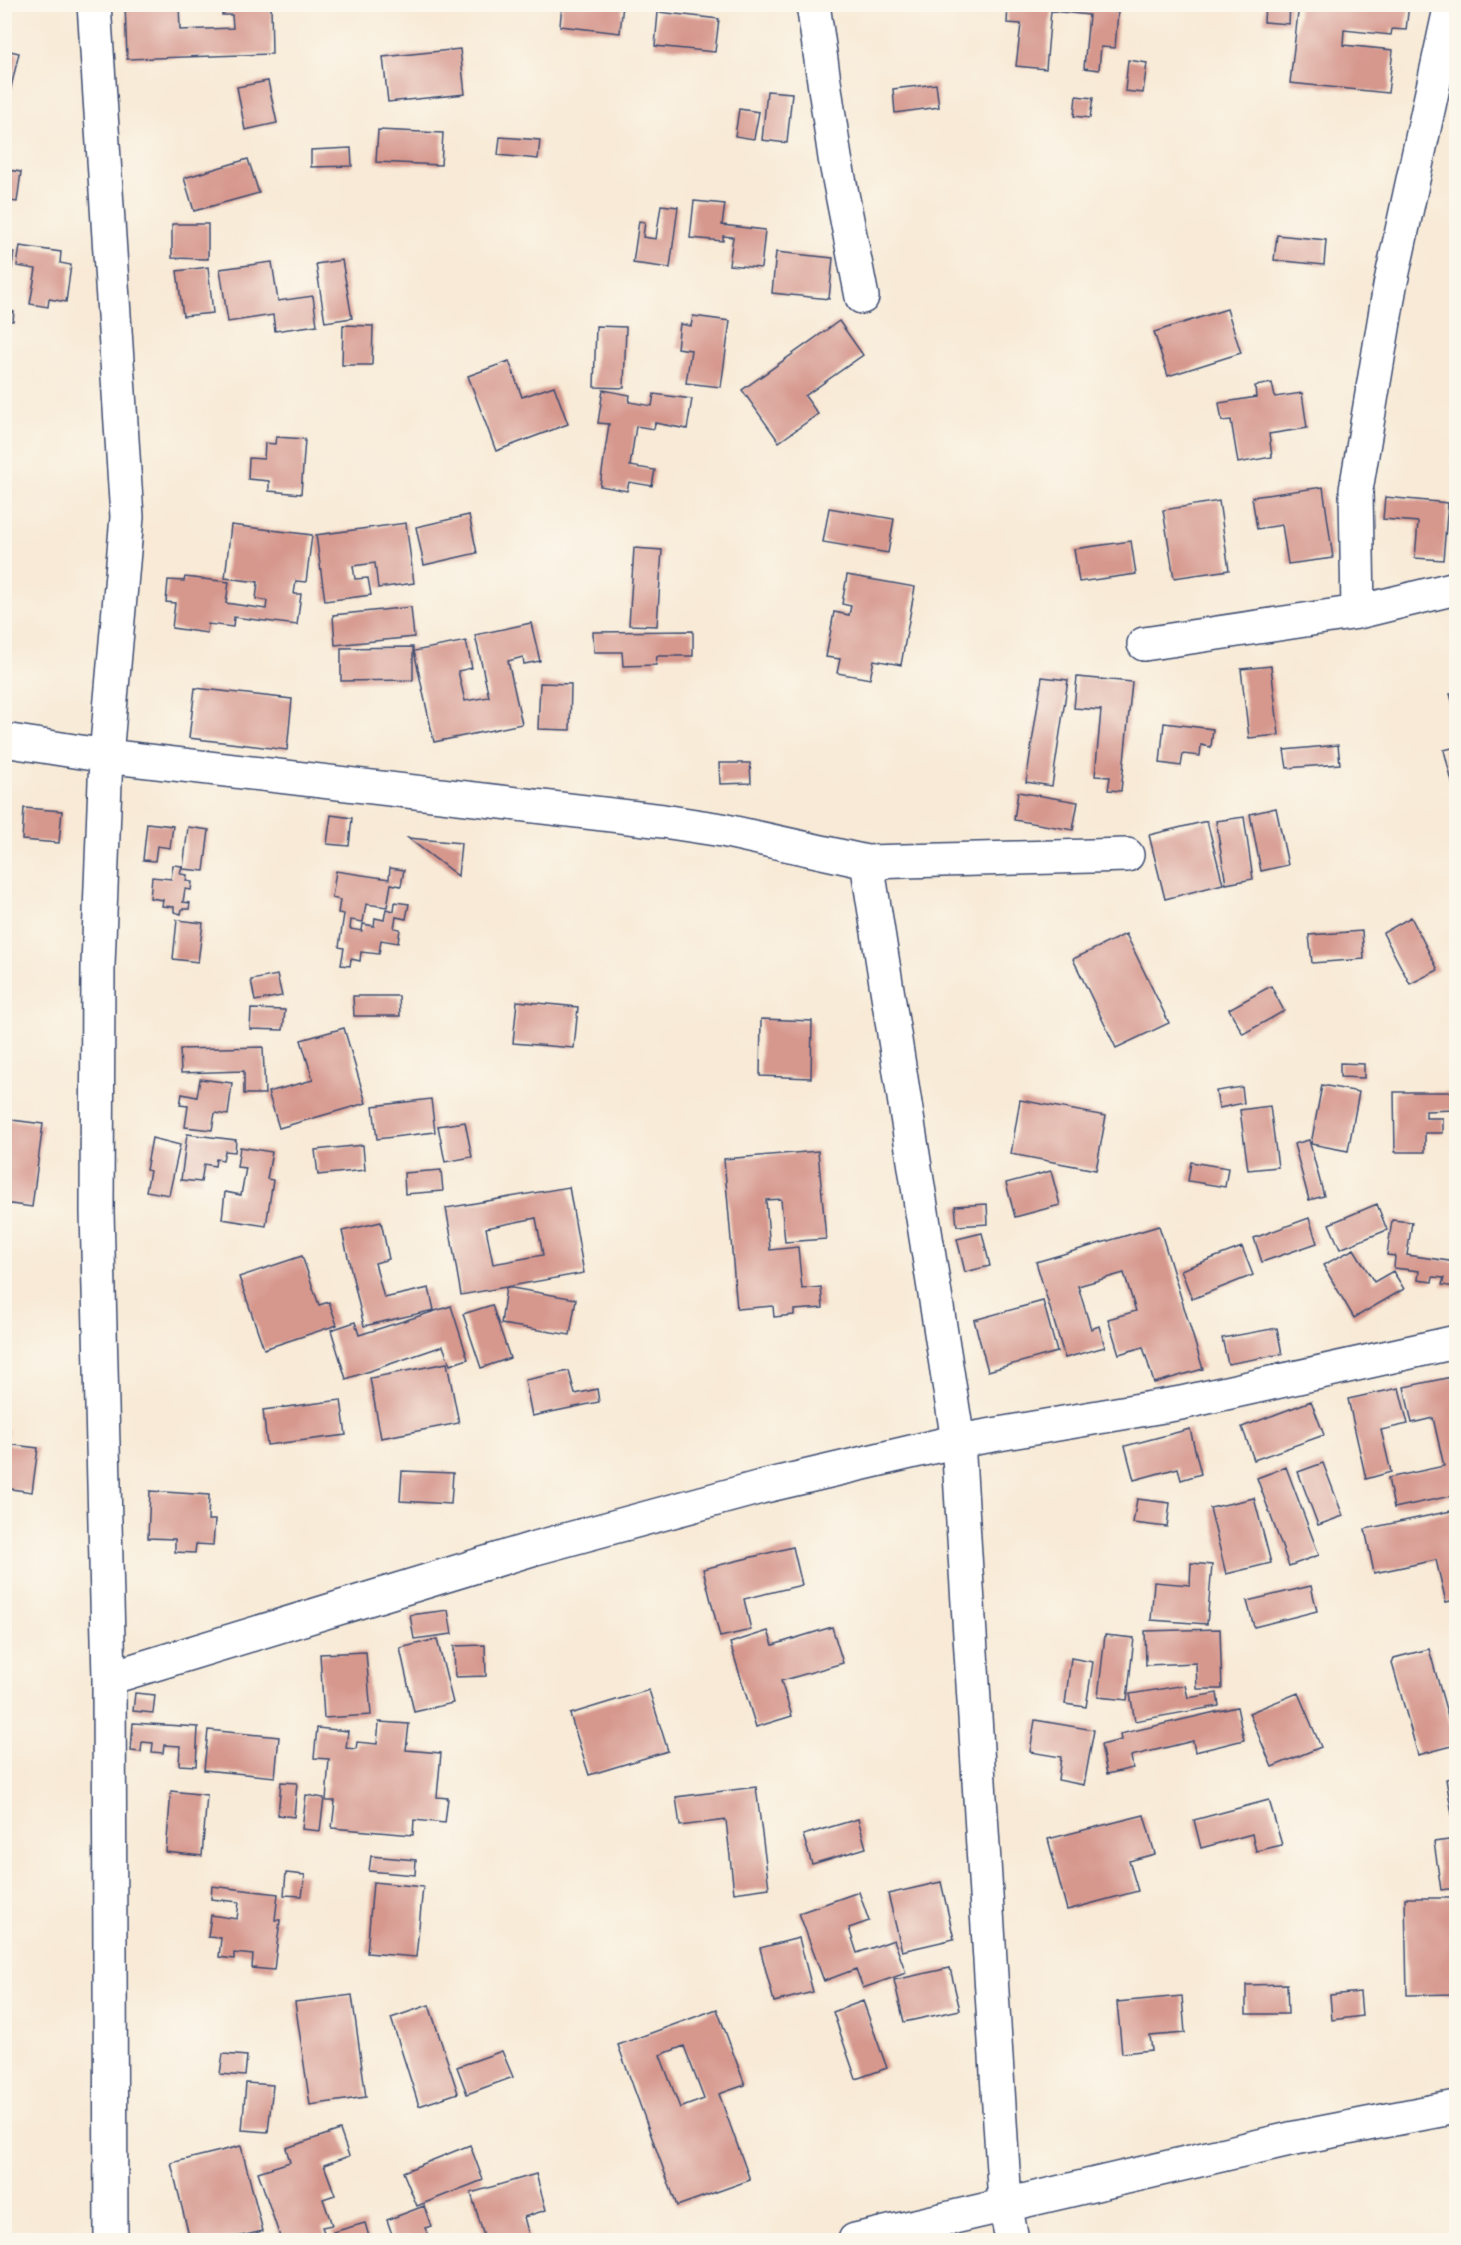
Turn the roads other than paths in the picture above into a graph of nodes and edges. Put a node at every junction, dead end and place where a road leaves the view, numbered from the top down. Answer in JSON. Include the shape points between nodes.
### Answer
{"nodes":[{"id":1,"x":94,"y":4,"type":"edge"},
{"id":2,"x":813,"y":4,"type":"edge"},
{"id":3,"x":1451,"y":4,"type":"edge"},
{"id":4,"x":862,"y":297,"type":"dead end"},
{"id":5,"x":1456,"y":588,"type":"edge"},
{"id":6,"x":1358,"y":612,"type":"junction"},
{"id":7,"x":1144,"y":644,"type":"dead end"},
{"id":8,"x":4,"y":740,"type":"edge"},
{"id":9,"x":106,"y":756,"type":"junction"},
{"id":10,"x":1127,"y":855,"type":"dead end"},
{"id":11,"x":867,"y":862,"type":"junction"},
{"id":12,"x":1456,"y":1342,"type":"edge"},
{"id":13,"x":958,"y":1441,"type":"junction"},
{"id":14,"x":109,"y":1678,"type":"junction"},
{"id":15,"x":1456,"y":2107,"type":"edge"},
{"id":16,"x":1005,"y":2204,"type":"junction"},
{"id":17,"x":111,"y":2241,"type":"edge"},
{"id":18,"x":855,"y":2241,"type":"edge"},
{"id":19,"x":1012,"y":2241,"type":"edge"}],
"edges":[{"from":1,"to":9,"type":"street","via":[[127,517]]},
{"from":2,"to":4,"type":"street","via":[[835,158]]},
{"from":3,"to":6,"type":"street","via":[[1390,286],[1356,490]]},
{"from":5,"to":6,"type":"street"},
{"from":6,"to":7,"type":"street"},
{"from":8,"to":9,"type":"street"},
{"from":9,"to":11,"type":"street","via":[[663,821]]},
{"from":9,"to":14,"type":"street","via":[[97,1212]]},
{"from":10,"to":11,"type":"street"},
{"from":11,"to":13,"type":"street"},
{"from":12,"to":13,"type":"street","via":[[1181,1403]]},
{"from":13,"to":14,"type":"street","via":[[761,1486],[532,1549]]},
{"from":13,"to":16,"type":"street"},
{"from":14,"to":17,"type":"street"},
{"from":15,"to":16,"type":"street","via":[[1290,2139]]},
{"from":16,"to":18,"type":"street"},
{"from":16,"to":19,"type":"street"}]}
